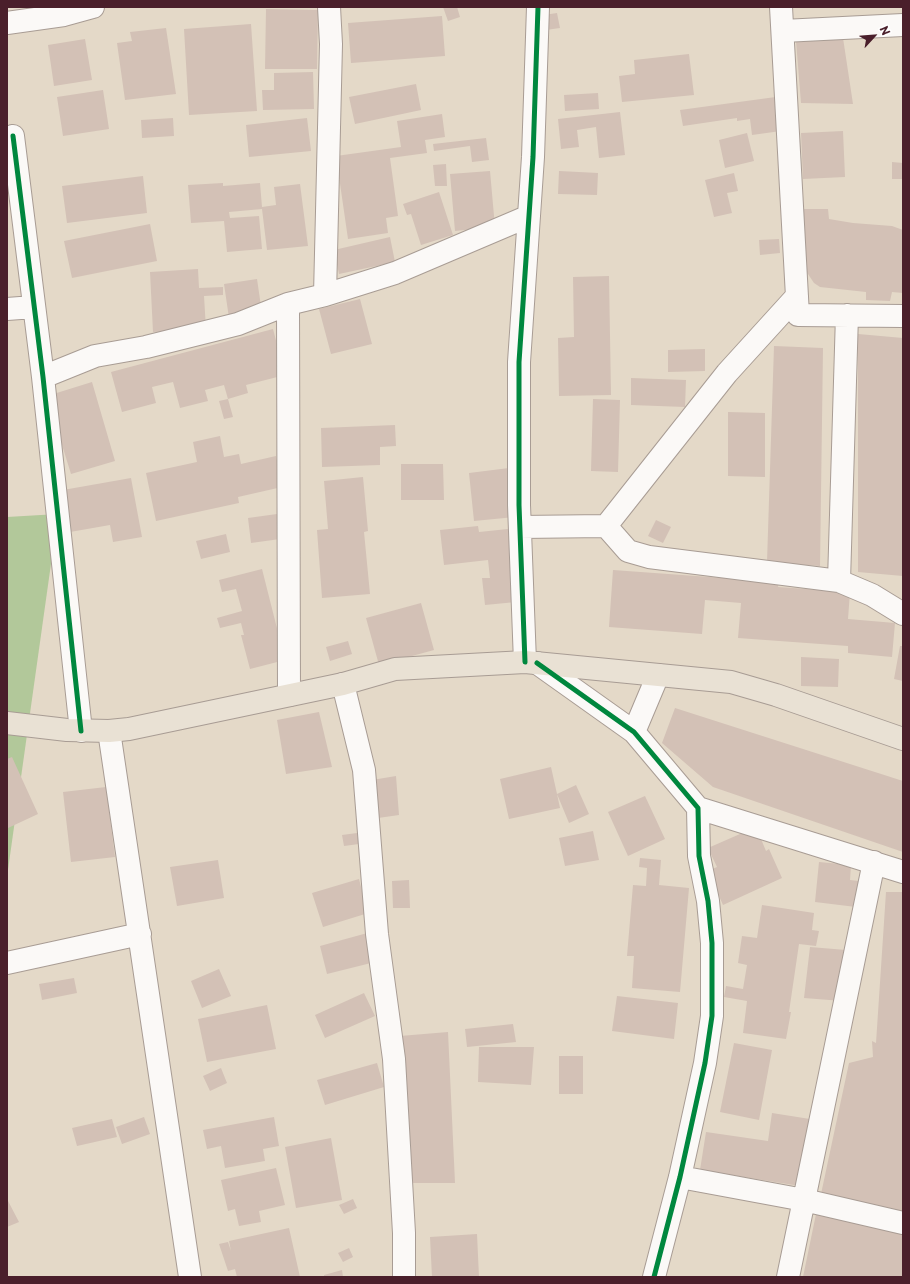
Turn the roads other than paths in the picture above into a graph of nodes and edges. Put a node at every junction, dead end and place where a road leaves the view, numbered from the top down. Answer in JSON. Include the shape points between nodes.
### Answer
{"nodes":[{"id":1,"x":93,"y":7,"type":"edge"},
{"id":2,"x":329,"y":7,"type":"edge"},
{"id":3,"x":538,"y":7,"type":"edge"},
{"id":4,"x":781,"y":7,"type":"edge"},
{"id":5,"x":7,"y":23,"type":"edge"},
{"id":6,"x":903,"y":25,"type":"edge"},
{"id":7,"x":783,"y":31,"type":"junction"},
{"id":8,"x":13,"y":136,"type":"dead end"},
{"id":9,"x":529,"y":216,"type":"junction"},
{"id":10,"x":325,"y":295,"type":"junction"},
{"id":11,"x":797,"y":296,"type":"junction"},
{"id":12,"x":288,"y":304,"type":"junction"},
{"id":13,"x":34,"y":308,"type":"junction"},
{"id":14,"x":7,"y":309,"type":"edge"},
{"id":15,"x":847,"y":315,"type":"junction"},
{"id":16,"x":903,"y":316,"type":"edge"},
{"id":17,"x":43,"y":377,"type":"junction"},
{"id":18,"x":606,"y":526,"type":"junction"},
{"id":19,"x":520,"y":527,"type":"junction"},
{"id":20,"x":839,"y":580,"type":"junction"},
{"id":21,"x":903,"y":614,"type":"edge"},
{"id":22,"x":531,"y":663,"type":"junction"},
{"id":23,"x":658,"y":675,"type":"junction"},
{"id":24,"x":343,"y":684,"type":"junction"},
{"id":25,"x":289,"y":695,"type":"junction"},
{"id":26,"x":7,"y":723,"type":"edge"},
{"id":27,"x":81,"y":731,"type":"junction"},
{"id":28,"x":110,"y":731,"type":"junction"},
{"id":29,"x":634,"y":732,"type":"junction"},
{"id":30,"x":903,"y":739,"type":"edge"},
{"id":31,"x":698,"y":808,"type":"junction"},
{"id":32,"x":874,"y":862,"type":"junction"},
{"id":33,"x":903,"y":872,"type":"edge"},
{"id":34,"x":140,"y":934,"type":"junction"},
{"id":35,"x":7,"y":963,"type":"edge"},
{"id":36,"x":680,"y":1176,"type":"junction"},
{"id":37,"x":804,"y":1200,"type":"junction"},
{"id":38,"x":903,"y":1222,"type":"edge"},
{"id":39,"x":190,"y":1277,"type":"edge"},
{"id":40,"x":404,"y":1277,"type":"edge"},
{"id":41,"x":654,"y":1277,"type":"edge"},
{"id":42,"x":788,"y":1277,"type":"edge"}],
"edges":[{"from":1,"to":5,"type":"street","via":[[64,15]]},
{"from":2,"to":10,"type":"street","via":[[331,44]]},
{"from":3,"to":9,"type":"street"},
{"from":4,"to":7,"type":"street"},
{"from":6,"to":7,"type":"street"},
{"from":7,"to":11,"type":"street"},
{"from":8,"to":13,"type":"street"},
{"from":9,"to":10,"type":"street","via":[[395,273]]},
{"from":9,"to":19,"type":"street","via":[[519,362]]},
{"from":10,"to":12,"type":"street"},
{"from":11,"to":15,"type":"street","via":[[798,315]]},
{"from":11,"to":18,"type":"street","via":[[727,373]]},
{"from":12,"to":17,"type":"street","via":[[238,324],[146,347],[95,356]]},
{"from":12,"to":25,"type":"street"},
{"from":13,"to":14,"type":"street"},
{"from":13,"to":17,"type":"street"},
{"from":15,"to":16,"type":"street"},
{"from":15,"to":20,"type":"street"},
{"from":17,"to":27,"type":"street"},
{"from":18,"to":19,"type":"street"},
{"from":18,"to":20,"type":"street","via":[[628,551],[649,557]]},
{"from":19,"to":22,"type":"street"},
{"from":20,"to":21,"type":"street","via":[[872,595]]},
{"from":22,"to":23,"type":"main road"},
{"from":22,"to":24,"type":"main road","via":[[395,669]]},
{"from":22,"to":29,"type":"street"},
{"from":23,"to":29,"type":"street"},
{"from":23,"to":30,"type":"main road","via":[[731,682]]},
{"from":24,"to":25,"type":"main road"},
{"from":24,"to":40,"type":"street","via":[[364,770],[377,934],[394,1059],[404,1233]]},
{"from":25,"to":28,"type":"main road"},
{"from":26,"to":27,"type":"main road"},
{"from":27,"to":28,"type":"main road"},
{"from":28,"to":34,"type":"street"},
{"from":29,"to":31,"type":"street"},
{"from":31,"to":32,"type":"street"},
{"from":31,"to":36,"type":"street","via":[[699,856],[708,901],[712,943],[712,1016],[706,1063]]},
{"from":32,"to":33,"type":"street"},
{"from":32,"to":37,"type":"street"},
{"from":34,"to":35,"type":"street"},
{"from":34,"to":39,"type":"street"},
{"from":36,"to":37,"type":"street"},
{"from":36,"to":41,"type":"street"},
{"from":37,"to":38,"type":"street"},
{"from":37,"to":42,"type":"street"}]}
